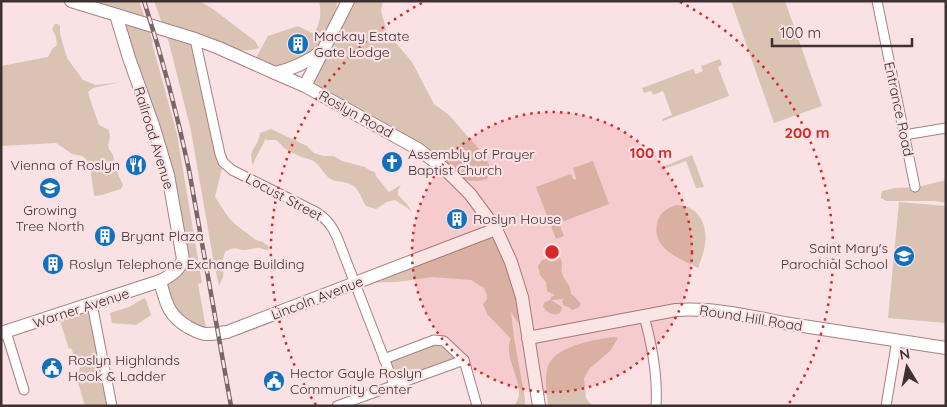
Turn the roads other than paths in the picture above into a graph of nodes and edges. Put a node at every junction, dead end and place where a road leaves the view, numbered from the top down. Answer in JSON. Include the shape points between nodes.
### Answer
{"nodes":[{"id":1,"x":71,"y":1,"type":"edge"},
{"id":2,"x":348,"y":1,"type":"edge"},
{"id":3,"x":877,"y":1,"type":"edge"},
{"id":4,"x":89,"y":7,"type":"junction"},
{"id":5,"x":116,"y":15,"type":"junction"},
{"id":6,"x":195,"y":39,"type":"junction"},
{"id":7,"x":124,"y":42,"type":"junction"},
{"id":8,"x":322,"y":51,"type":"junction"},
{"id":9,"x":275,"y":73,"type":"junction"},
{"id":10,"x":305,"y":86,"type":"junction"},
{"id":11,"x":946,"y":128,"type":"edge"},
{"id":12,"x":904,"y":135,"type":"junction"},
{"id":13,"x":915,"y":187,"type":"dead end"},
{"id":14,"x":496,"y":230,"type":"junction"},
{"id":15,"x":160,"y":281,"type":"junction"},
{"id":16,"x":355,"y":283,"type":"junction"},
{"id":17,"x":92,"y":304,"type":"junction"},
{"id":18,"x":644,"y":316,"type":"junction"},
{"id":19,"x":4,"y":333,"type":"edge"},
{"id":20,"x":528,"y":338,"type":"junction"},
{"id":21,"x":897,"y":340,"type":"junction"},
{"id":22,"x":946,"y":348,"type":"edge"},
{"id":23,"x":384,"y":359,"type":"junction"},
{"id":24,"x":464,"y":360,"type":"junction"},
{"id":25,"x":394,"y":384,"type":"junction"},
{"id":26,"x":24,"y":390,"type":"dead end"},
{"id":27,"x":112,"y":406,"type":"edge"},
{"id":28,"x":337,"y":406,"type":"edge"},
{"id":29,"x":477,"y":406,"type":"edge"},
{"id":30,"x":539,"y":406,"type":"edge"},
{"id":31,"x":656,"y":406,"type":"edge"},
{"id":32,"x":886,"y":406,"type":"edge"}],
"edges":[{"from":1,"to":4,"type":"street","name":"Roslyn Road"},
{"from":2,"to":8,"type":"street"},
{"from":3,"to":12,"type":"street","name":"Entrance Road"},
{"from":4,"to":5,"type":"street","name":"Roslyn Road"},
{"from":4,"to":7,"type":"street","via":[[106,19]]},
{"from":5,"to":6,"type":"street","name":"Roslyn Road"},
{"from":5,"to":7,"type":"street","name":"Railroad Avenue"},
{"from":6,"to":9,"type":"street","name":"Roslyn Road"},
{"from":6,"to":16,"type":"street","name":"Locust Street","via":[[223,162],[232,170],[328,220]]},
{"from":7,"to":15,"type":"street","name":"Railroad Avenue","via":[[168,175],[183,256],[178,268]]},
{"from":8,"to":9,"type":"street","via":[[296,66]]},
{"from":8,"to":10,"type":"street"},
{"from":9,"to":10,"type":"street","name":"Roslyn Road"},
{"from":10,"to":14,"type":"street","name":"Roslyn Road","via":[[418,149],[453,176]]},
{"from":11,"to":12,"type":"street"},
{"from":12,"to":13,"type":"street","name":"Entrance Road"},
{"from":14,"to":16,"type":"street","name":"Lincoln Avenue"},
{"from":14,"to":20,"type":"street","name":"Roslyn Road","via":[[522,297]]},
{"from":15,"to":16,"type":"street","name":"Lincoln Avenue","via":[[175,318],[191,329],[207,334],[229,332]]},
{"from":15,"to":17,"type":"street","name":"Warner Avenue"},
{"from":16,"to":23,"type":"street","name":"Locust Street"},
{"from":17,"to":19,"type":"street","name":"Warner Avenue"},
{"from":17,"to":27,"type":"street"},
{"from":18,"to":20,"type":"street","name":"Round Hill Road"},
{"from":18,"to":21,"type":"street","name":"Round Hill Road","via":[[676,310],[701,310]]},
{"from":18,"to":31,"type":"street","via":[[654,360]]},
{"from":19,"to":26,"type":"street"},
{"from":20,"to":30,"type":"street","name":"Roslyn Road"},
{"from":21,"to":22,"type":"street","name":"Round Hill Road"},
{"from":21,"to":32,"type":"street"},
{"from":23,"to":24,"type":"street","via":[[434,340],[444,340]]},
{"from":23,"to":25,"type":"street","name":"Locust Street"},
{"from":24,"to":25,"type":"street"},
{"from":24,"to":29,"type":"street"},
{"from":25,"to":28,"type":"street"}]}
